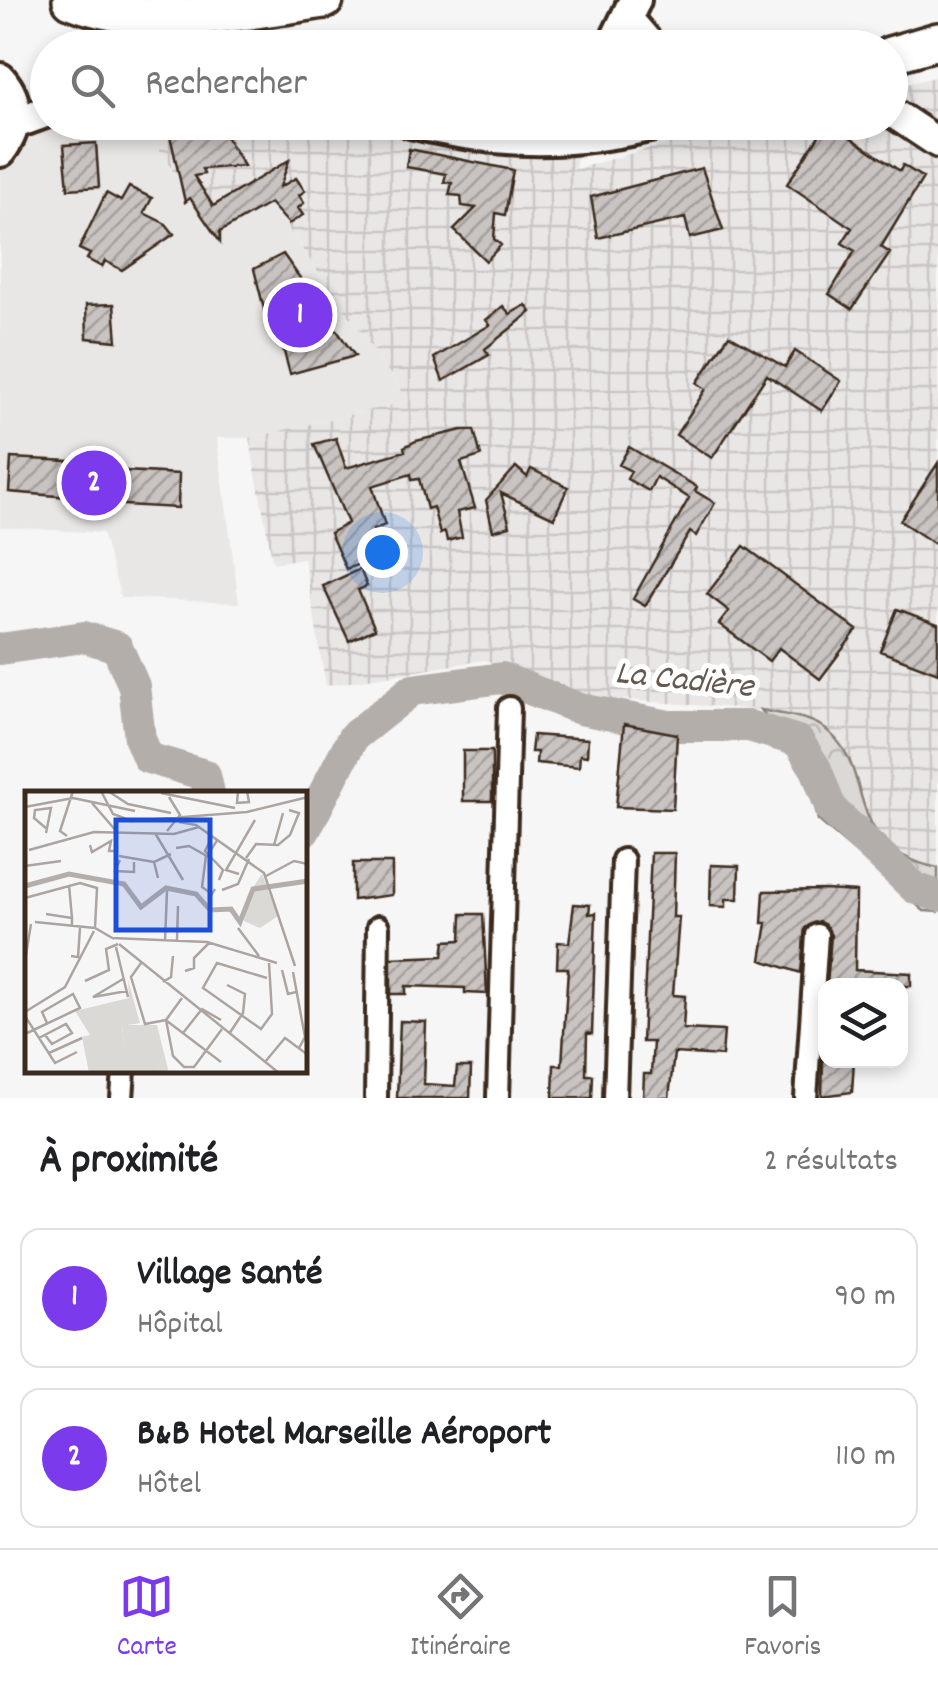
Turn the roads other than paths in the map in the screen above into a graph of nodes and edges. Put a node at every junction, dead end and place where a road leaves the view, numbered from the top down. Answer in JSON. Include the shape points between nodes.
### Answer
{"nodes":[{"id":1,"x":71,"y":0,"type":"edge"},
{"id":2,"x":325,"y":0,"type":"edge"},
{"id":3,"x":632,"y":7,"type":"edge"},
{"id":4,"x":621,"y":30,"type":"edge"},
{"id":5,"x":644,"y":30,"type":"edge"},
{"id":6,"x":938,"y":41,"type":"edge"},
{"id":7,"x":908,"y":50,"type":"edge"},
{"id":8,"x":0,"y":79,"type":"edge"},
{"id":9,"x":30,"y":118,"type":"edge"},
{"id":10,"x":15,"y":123,"type":"junction"},
{"id":11,"x":908,"y":123,"type":"edge"},
{"id":12,"x":497,"y":140,"type":"edge"},
{"id":13,"x":581,"y":140,"type":"edge"},
{"id":14,"x":938,"y":142,"type":"edge"},
{"id":15,"x":0,"y":151,"type":"edge"},
{"id":16,"x":509,"y":708,"type":"dead end"},
{"id":17,"x":623,"y":860,"type":"dead end"},
{"id":18,"x":378,"y":927,"type":"dead end"},
{"id":19,"x":817,"y":935,"type":"dead end"},
{"id":20,"x":124,"y":1073,"type":"edge"},
{"id":21,"x":122,"y":1098,"type":"edge"},
{"id":22,"x":376,"y":1098,"type":"edge"},
{"id":23,"x":498,"y":1098,"type":"edge"},
{"id":24,"x":614,"y":1098,"type":"edge"},
{"id":25,"x":806,"y":1098,"type":"edge"}],
"edges":[{"from":1,"to":2,"type":"highway","via":[[164,15]]},
{"from":3,"to":4,"type":"main road"},
{"from":3,"to":5,"type":"street"},
{"from":6,"to":7,"type":"highway"},
{"from":8,"to":10,"type":"main road","via":[[11,94]]},
{"from":9,"to":10,"type":"main road"},
{"from":10,"to":15,"type":"main road"},
{"from":11,"to":14,"type":"street"},
{"from":12,"to":13,"type":"main road"},
{"from":16,"to":23,"type":"street"},
{"from":17,"to":24,"type":"street"},
{"from":18,"to":22,"type":"street"},
{"from":19,"to":25,"type":"street"},
{"from":20,"to":21,"type":"street"}]}
